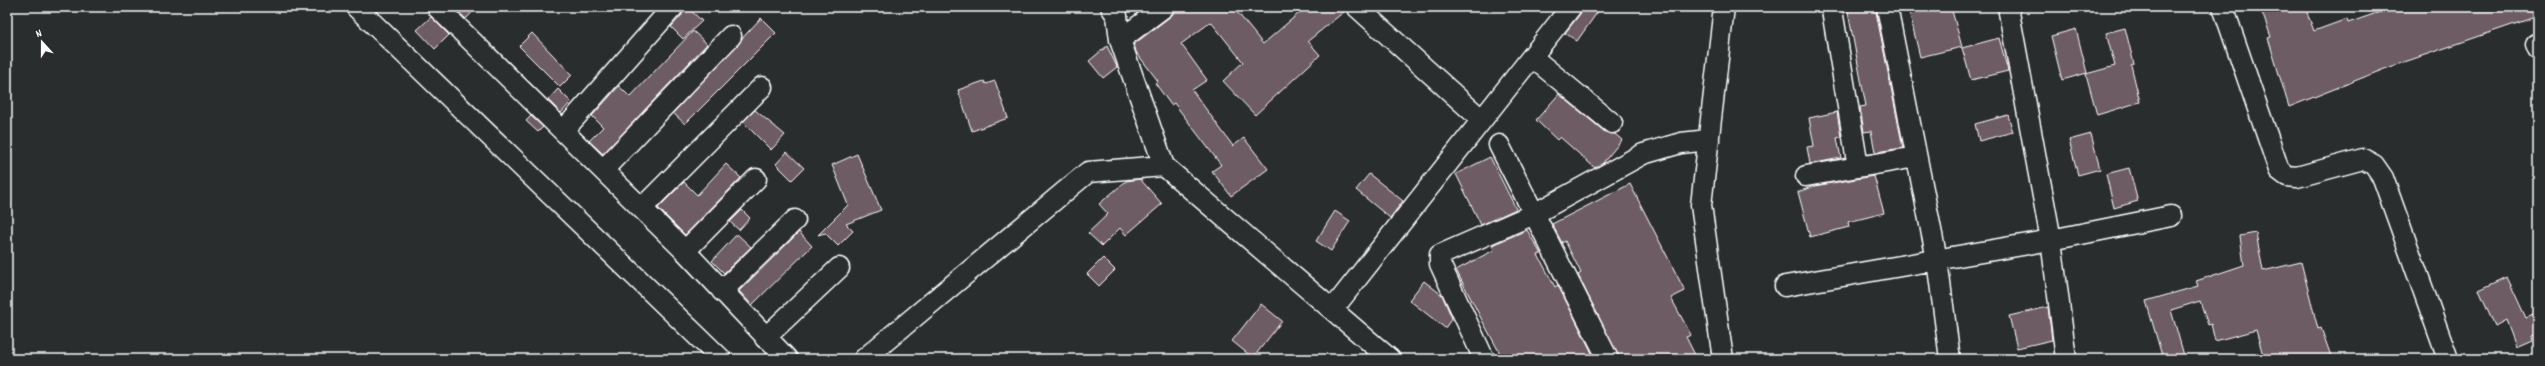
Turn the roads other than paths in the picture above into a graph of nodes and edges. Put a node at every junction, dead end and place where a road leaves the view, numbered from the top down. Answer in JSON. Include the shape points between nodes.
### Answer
{"nodes":[{"id":1,"x":356,"y":7,"type":"edge"},
{"id":2,"x":437,"y":7,"type":"edge"},
{"id":3,"x":1111,"y":7,"type":"edge"},
{"id":4,"x":1164,"y":7,"type":"edge"},
{"id":5,"x":1357,"y":7,"type":"edge"},
{"id":6,"x":1571,"y":7,"type":"edge"},
{"id":7,"x":1724,"y":7,"type":"edge"},
{"id":8,"x":1887,"y":7,"type":"edge"},
{"id":9,"x":2008,"y":7,"type":"edge"},
{"id":10,"x":2223,"y":7,"type":"edge"},
{"id":11,"x":673,"y":8,"type":"edge"},
{"id":12,"x":1832,"y":10,"type":"dead end"},
{"id":13,"x":731,"y":36,"type":"dead end"},
{"id":14,"x":1120,"y":40,"type":"junction"},
{"id":15,"x":1532,"y":57,"type":"junction"},
{"id":16,"x":762,"y":87,"type":"dead end"},
{"id":17,"x":1482,"y":120,"type":"junction"},
{"id":18,"x":1612,"y":124,"type":"dead end"},
{"id":19,"x":564,"y":130,"type":"junction"},
{"id":20,"x":1709,"y":140,"type":"junction"},
{"id":21,"x":1499,"y":145,"type":"dead end"},
{"id":22,"x":1916,"y":157,"type":"junction"},
{"id":23,"x":1164,"y":166,"type":"junction"},
{"id":24,"x":1858,"y":167,"type":"junction"},
{"id":25,"x":603,"y":170,"type":"junction"},
{"id":26,"x":1806,"y":176,"type":"dead end"},
{"id":27,"x":756,"y":179,"type":"dead end"},
{"id":28,"x":642,"y":208,"type":"junction"},
{"id":29,"x":1534,"y":214,"type":"junction"},
{"id":30,"x":2171,"y":216,"type":"dead end"},
{"id":31,"x":795,"y":220,"type":"dead end"},
{"id":32,"x":2051,"y":240,"type":"junction"},
{"id":33,"x":685,"y":252,"type":"junction"},
{"id":34,"x":1937,"y":260,"type":"junction"},
{"id":35,"x":839,"y":268,"type":"dead end"},
{"id":36,"x":1785,"y":286,"type":"dead end"},
{"id":37,"x":722,"y":291,"type":"junction"},
{"id":38,"x":1333,"y":310,"type":"junction"},
{"id":39,"x":766,"y":338,"type":"junction"},
{"id":40,"x":722,"y":359,"type":"edge"},
{"id":41,"x":787,"y":359,"type":"edge"},
{"id":42,"x":864,"y":359,"type":"edge"},
{"id":43,"x":1390,"y":359,"type":"edge"},
{"id":44,"x":1484,"y":359,"type":"edge"},
{"id":45,"x":1608,"y":359,"type":"edge"},
{"id":46,"x":1723,"y":359,"type":"edge"},
{"id":47,"x":1950,"y":359,"type":"edge"},
{"id":48,"x":2066,"y":359,"type":"edge"},
{"id":49,"x":2448,"y":359,"type":"edge"}],
"edges":[{"from":1,"to":40,"type":"street"},
{"from":2,"to":19,"type":"street"},
{"from":3,"to":14,"type":"street","via":[[1117,16]]},
{"from":4,"to":14,"type":"street"},
{"from":5,"to":17,"type":"street"},
{"from":6,"to":15,"type":"street"},
{"from":7,"to":20,"type":"street"},
{"from":8,"to":22,"type":"street"},
{"from":9,"to":32,"type":"street"},
{"from":10,"to":49,"type":"street","via":[[2279,170],[2287,176],[2297,178],[2363,158],[2374,165],[2383,178]]},
{"from":11,"to":19,"type":"street"},
{"from":12,"to":24,"type":"street"},
{"from":13,"to":25,"type":"street"},
{"from":14,"to":23,"type":"street"},
{"from":15,"to":17,"type":"street"},
{"from":15,"to":18,"type":"street"},
{"from":16,"to":28,"type":"street"},
{"from":17,"to":38,"type":"street"},
{"from":19,"to":25,"type":"street"},
{"from":20,"to":29,"type":"street","via":[[1681,143],[1643,154]]},
{"from":20,"to":46,"type":"street","via":[[1701,205]]},
{"from":21,"to":29,"type":"street"},
{"from":22,"to":24,"type":"street"},
{"from":22,"to":34,"type":"street"},
{"from":23,"to":38,"type":"street"},
{"from":23,"to":42,"type":"street","via":[[1088,172]]},
{"from":24,"to":26,"type":"street"},
{"from":25,"to":28,"type":"street"},
{"from":27,"to":33,"type":"street"},
{"from":28,"to":33,"type":"street"},
{"from":29,"to":44,"type":"street","via":[[1440,254],[1440,264]]},
{"from":29,"to":45,"type":"street"},
{"from":30,"to":32,"type":"street"},
{"from":31,"to":37,"type":"street"},
{"from":32,"to":34,"type":"street"},
{"from":32,"to":48,"type":"street"},
{"from":33,"to":37,"type":"street"},
{"from":34,"to":36,"type":"street"},
{"from":34,"to":47,"type":"street"},
{"from":35,"to":39,"type":"street"},
{"from":37,"to":39,"type":"street"},
{"from":38,"to":43,"type":"street"},
{"from":39,"to":41,"type":"street"}]}
